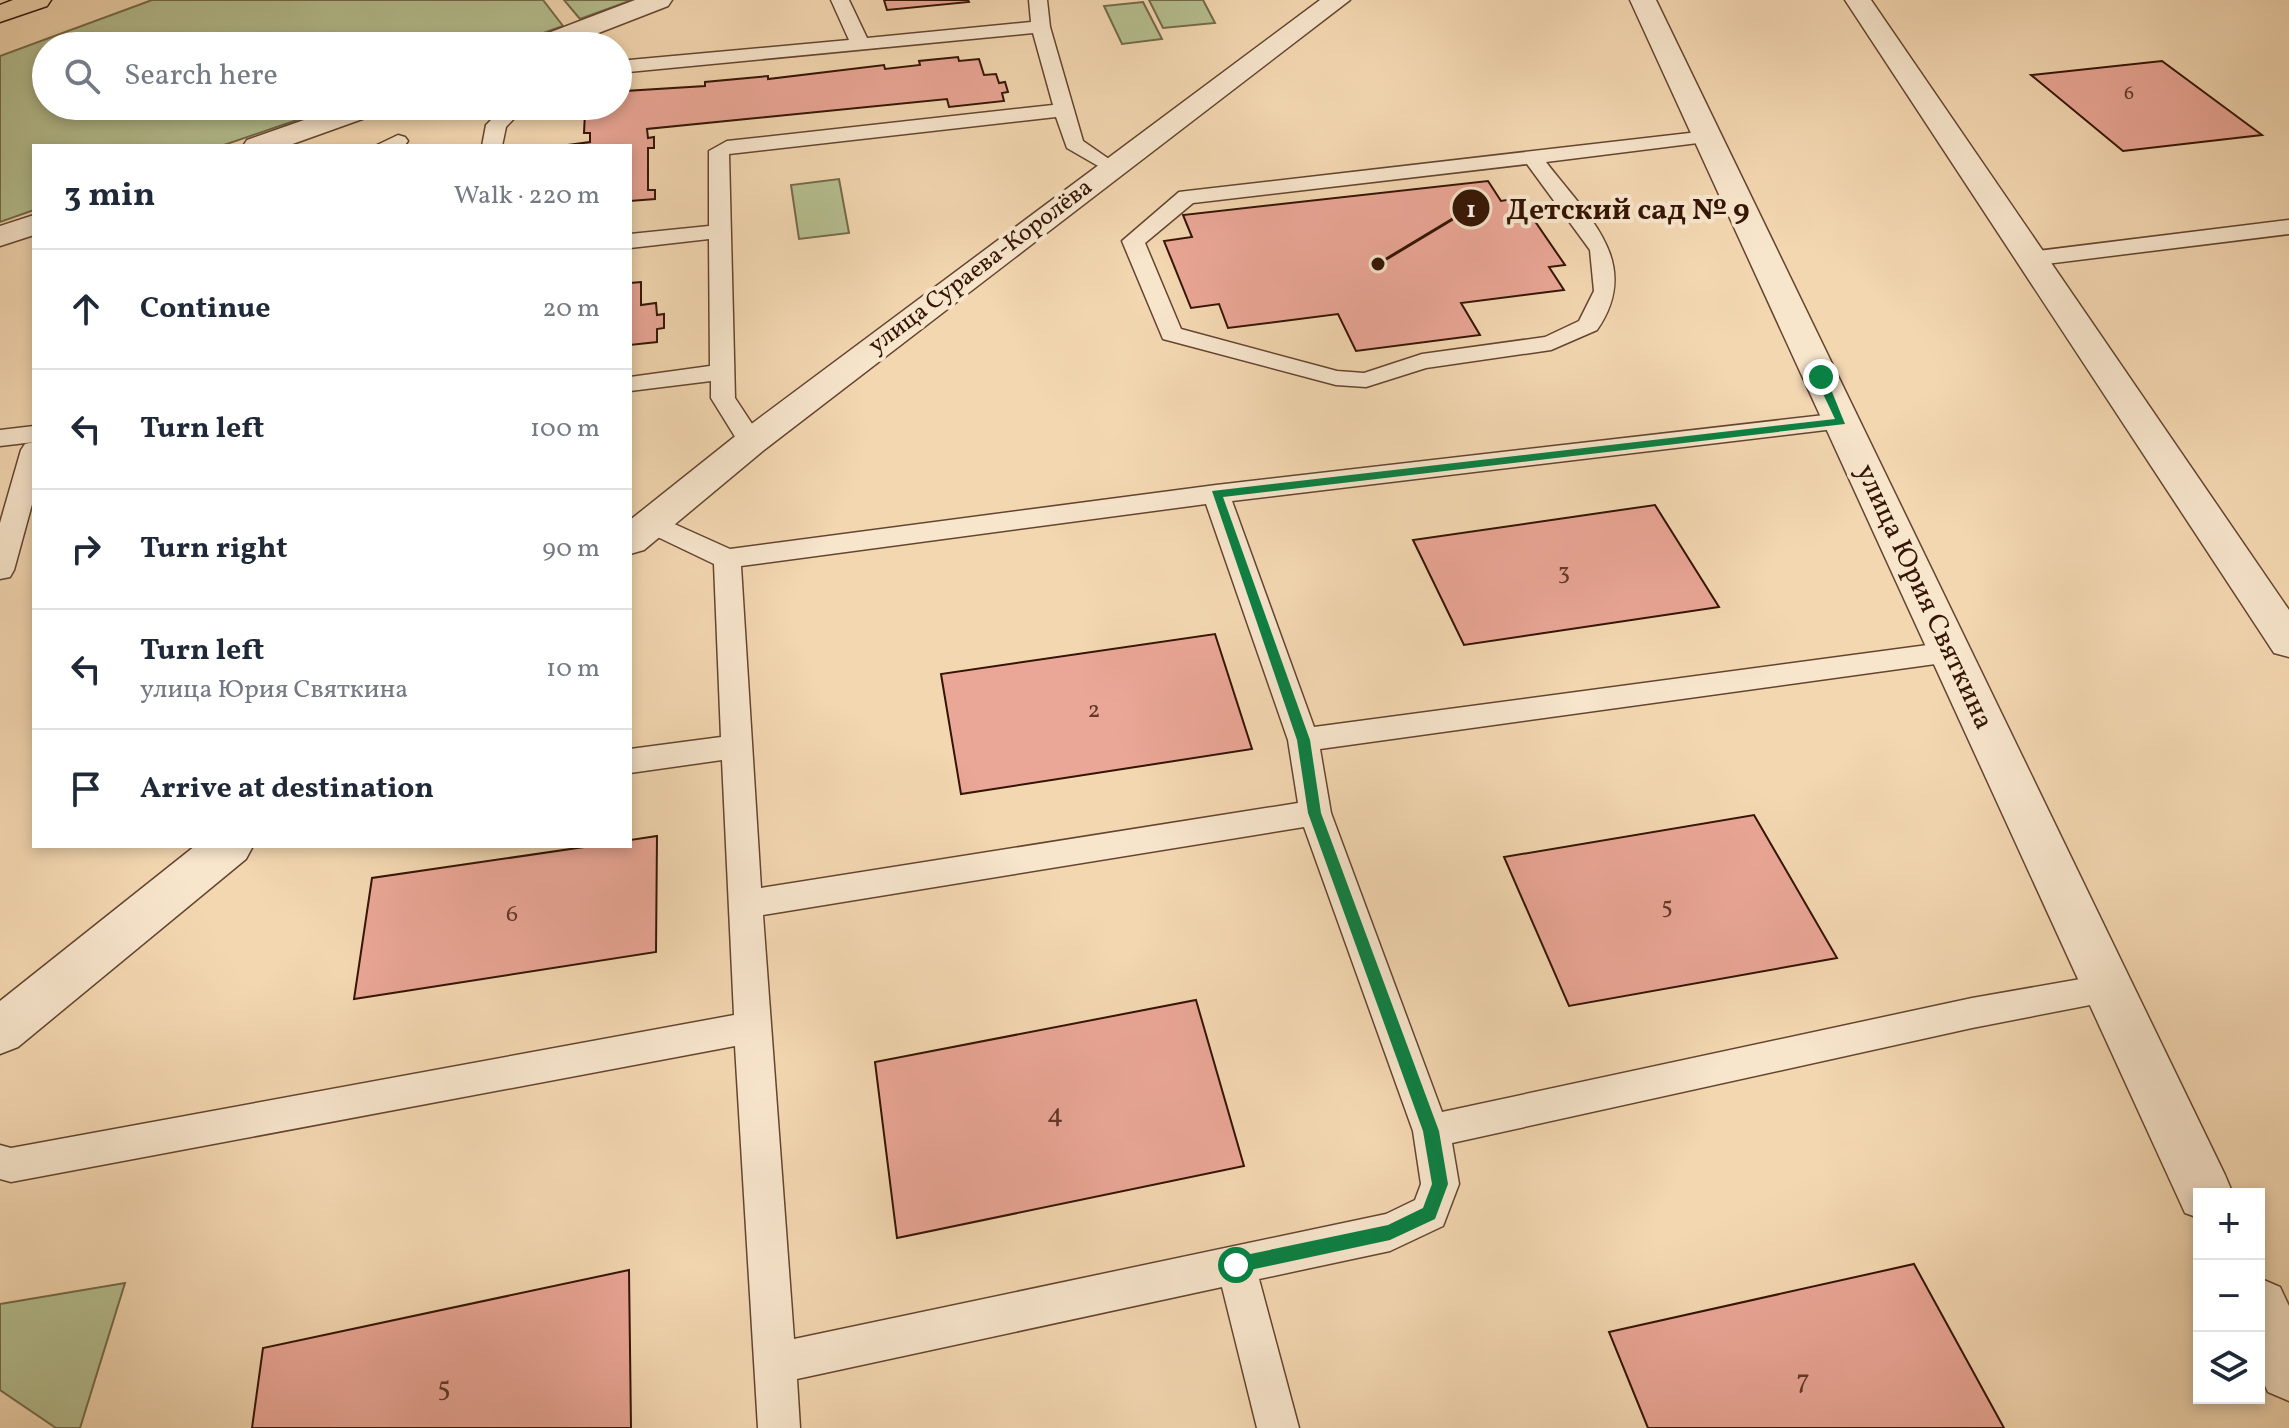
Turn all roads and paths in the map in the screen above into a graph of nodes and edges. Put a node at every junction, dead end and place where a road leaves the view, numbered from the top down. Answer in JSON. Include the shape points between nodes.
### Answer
{"nodes":[{"id":1,"x":38,"y":0,"type":"edge"},
{"id":2,"x":659,"y":0,"type":"edge"},
{"id":3,"x":840,"y":0,"type":"edge"},
{"id":4,"x":1038,"y":0,"type":"edge"},
{"id":5,"x":1337,"y":0,"type":"edge"},
{"id":6,"x":1643,"y":0,"type":"edge"},
{"id":7,"x":1858,"y":0,"type":"edge"},
{"id":8,"x":0,"y":14,"type":"edge"},
{"id":9,"x":1041,"y":27,"type":"junction"},
{"id":10,"x":576,"y":32,"type":"edge"},
{"id":11,"x":860,"y":44,"type":"junction"},
{"id":12,"x":632,"y":66,"type":"edge"},
{"id":13,"x":1063,"y":110,"type":"junction"},
{"id":14,"x":332,"y":120,"type":"edge"},
{"id":15,"x":501,"y":120,"type":"edge"},
{"id":16,"x":1707,"y":137,"type":"junction"},
{"id":17,"x":264,"y":144,"type":"edge"},
{"id":18,"x":492,"y":144,"type":"edge"},
{"id":19,"x":1532,"y":157,"type":"junction"},
{"id":20,"x":1112,"y":168,"type":"junction"},
{"id":21,"x":32,"y":226,"type":"edge"},
{"id":22,"x":2289,"y":227,"type":"edge"},
{"id":23,"x":721,"y":231,"type":"junction"},
{"id":24,"x":0,"y":236,"type":"edge"},
{"id":25,"x":632,"y":241,"type":"edge"},
{"id":26,"x":2029,"y":259,"type":"junction"},
{"id":27,"x":723,"y":372,"type":"junction"},
{"id":28,"x":632,"y":384,"type":"edge"},
{"id":29,"x":1842,"y":421,"type":"junction"},
{"id":30,"x":32,"y":434,"type":"edge"},
{"id":31,"x":0,"y":438,"type":"edge"},
{"id":32,"x":751,"y":442,"type":"junction"},
{"id":33,"x":32,"y":457,"type":"edge"},
{"id":34,"x":1216,"y":494,"type":"junction"},
{"id":35,"x":641,"y":532,"type":"edge"},
{"id":36,"x":727,"y":559,"type":"junction"},
{"id":37,"x":0,"y":570,"type":"edge"},
{"id":38,"x":2289,"y":642,"type":"edge"},
{"id":39,"x":1950,"y":652,"type":"junction"},
{"id":40,"x":1303,"y":740,"type":"junction"},
{"id":41,"x":738,"y":746,"type":"junction"},
{"id":42,"x":632,"y":761,"type":"edge"},
{"id":43,"x":1315,"y":813,"type":"junction"},
{"id":44,"x":227,"y":848,"type":"edge"},
{"id":45,"x":746,"y":904,"type":"junction"},
{"id":46,"x":2109,"y":989,"type":"junction"},
{"id":47,"x":752,"y":1027,"type":"junction"},
{"id":48,"x":0,"y":1031,"type":"edge"},
{"id":49,"x":1431,"y":1131,"type":"junction"},
{"id":50,"x":0,"y":1162,"type":"edge"},
{"id":51,"x":2202,"y":1188,"type":"edge"},
{"id":52,"x":1236,"y":1265,"type":"junction"},
{"id":53,"x":2265,"y":1320,"type":"edge"},
{"id":54,"x":775,"y":1363,"type":"junction"},
{"id":55,"x":2289,"y":1371,"type":"edge"},
{"id":56,"x":779,"y":1428,"type":"edge"},
{"id":57,"x":1278,"y":1428,"type":"edge"}],
"edges":[{"from":1,"to":8,"type":"main road"},
{"from":2,"to":10,"type":"street"},
{"from":3,"to":11,"type":"lane"},
{"from":4,"to":9,"type":"lane"},
{"from":5,"to":20,"type":"street","name":"улица Сураева-Королёва"},
{"from":6,"to":16,"type":"street","name":"улица Юрия Святкина"},
{"from":7,"to":26,"type":"street"},
{"from":9,"to":11,"type":"lane"},
{"from":9,"to":13,"type":"lane"},
{"from":11,"to":12,"type":"lane"},
{"from":13,"to":20,"type":"lane","via":[[1074,144]]},
{"from":13,"to":23,"type":"lane","via":[[734,145],[719,151]]},
{"from":14,"to":17,"type":"street"},
{"from":15,"to":18,"type":"lane"},
{"from":16,"to":19,"type":"lane"},
{"from":16,"to":29,"type":"street","name":"улица Юрия Святкина"},
{"from":19,"to":19,"type":"lane","via":[[1187,197],[1133,241],[1171,334],[1336,378],[1366,380],[1422,361],[1551,343],[1589,325],[1605,291],[1601,250]]},
{"from":20,"to":32,"type":"street","name":"улица Сураева-Королёва"},
{"from":21,"to":24,"type":"street"},
{"from":22,"to":26,"type":"lane"},
{"from":23,"to":25,"type":"lane"},
{"from":23,"to":27,"type":"lane"},
{"from":26,"to":38,"type":"street"},
{"from":27,"to":28,"type":"lane"},
{"from":27,"to":32,"type":"lane","via":[[723,398]]},
{"from":29,"to":34,"type":"lane"},
{"from":29,"to":39,"type":"street","name":"улица Юрия Святкина"},
{"from":30,"to":31,"type":"lane"},
{"from":32,"to":35,"type":"street","name":"улица Сураева-Королёва"},
{"from":33,"to":37,"type":"lane"},
{"from":34,"to":36,"type":"lane"},
{"from":34,"to":40,"type":"lane"},
{"from":35,"to":36,"type":"lane"},
{"from":36,"to":41,"type":"lane"},
{"from":39,"to":40,"type":"lane"},
{"from":39,"to":46,"type":"street","name":"улица Юрия Святкина"},
{"from":40,"to":43,"type":"lane"},
{"from":41,"to":42,"type":"lane"},
{"from":41,"to":45,"type":"lane"},
{"from":43,"to":45,"type":"lane"},
{"from":43,"to":49,"type":"lane"},
{"from":44,"to":48,"type":"street"},
{"from":45,"to":47,"type":"lane"},
{"from":46,"to":49,"type":"lane","via":[[1972,1013]]},
{"from":46,"to":51,"type":"street","name":"улица Юрия Святкина"},
{"from":47,"to":50,"type":"lane","via":[[11,1165]]},
{"from":47,"to":54,"type":"lane"},
{"from":49,"to":52,"type":"lane","via":[[1440,1184],[1429,1213],[1390,1232]]},
{"from":52,"to":54,"type":"lane"},
{"from":52,"to":57,"type":"lane"},
{"from":53,"to":55,"type":"street"},
{"from":54,"to":56,"type":"lane"}]}
